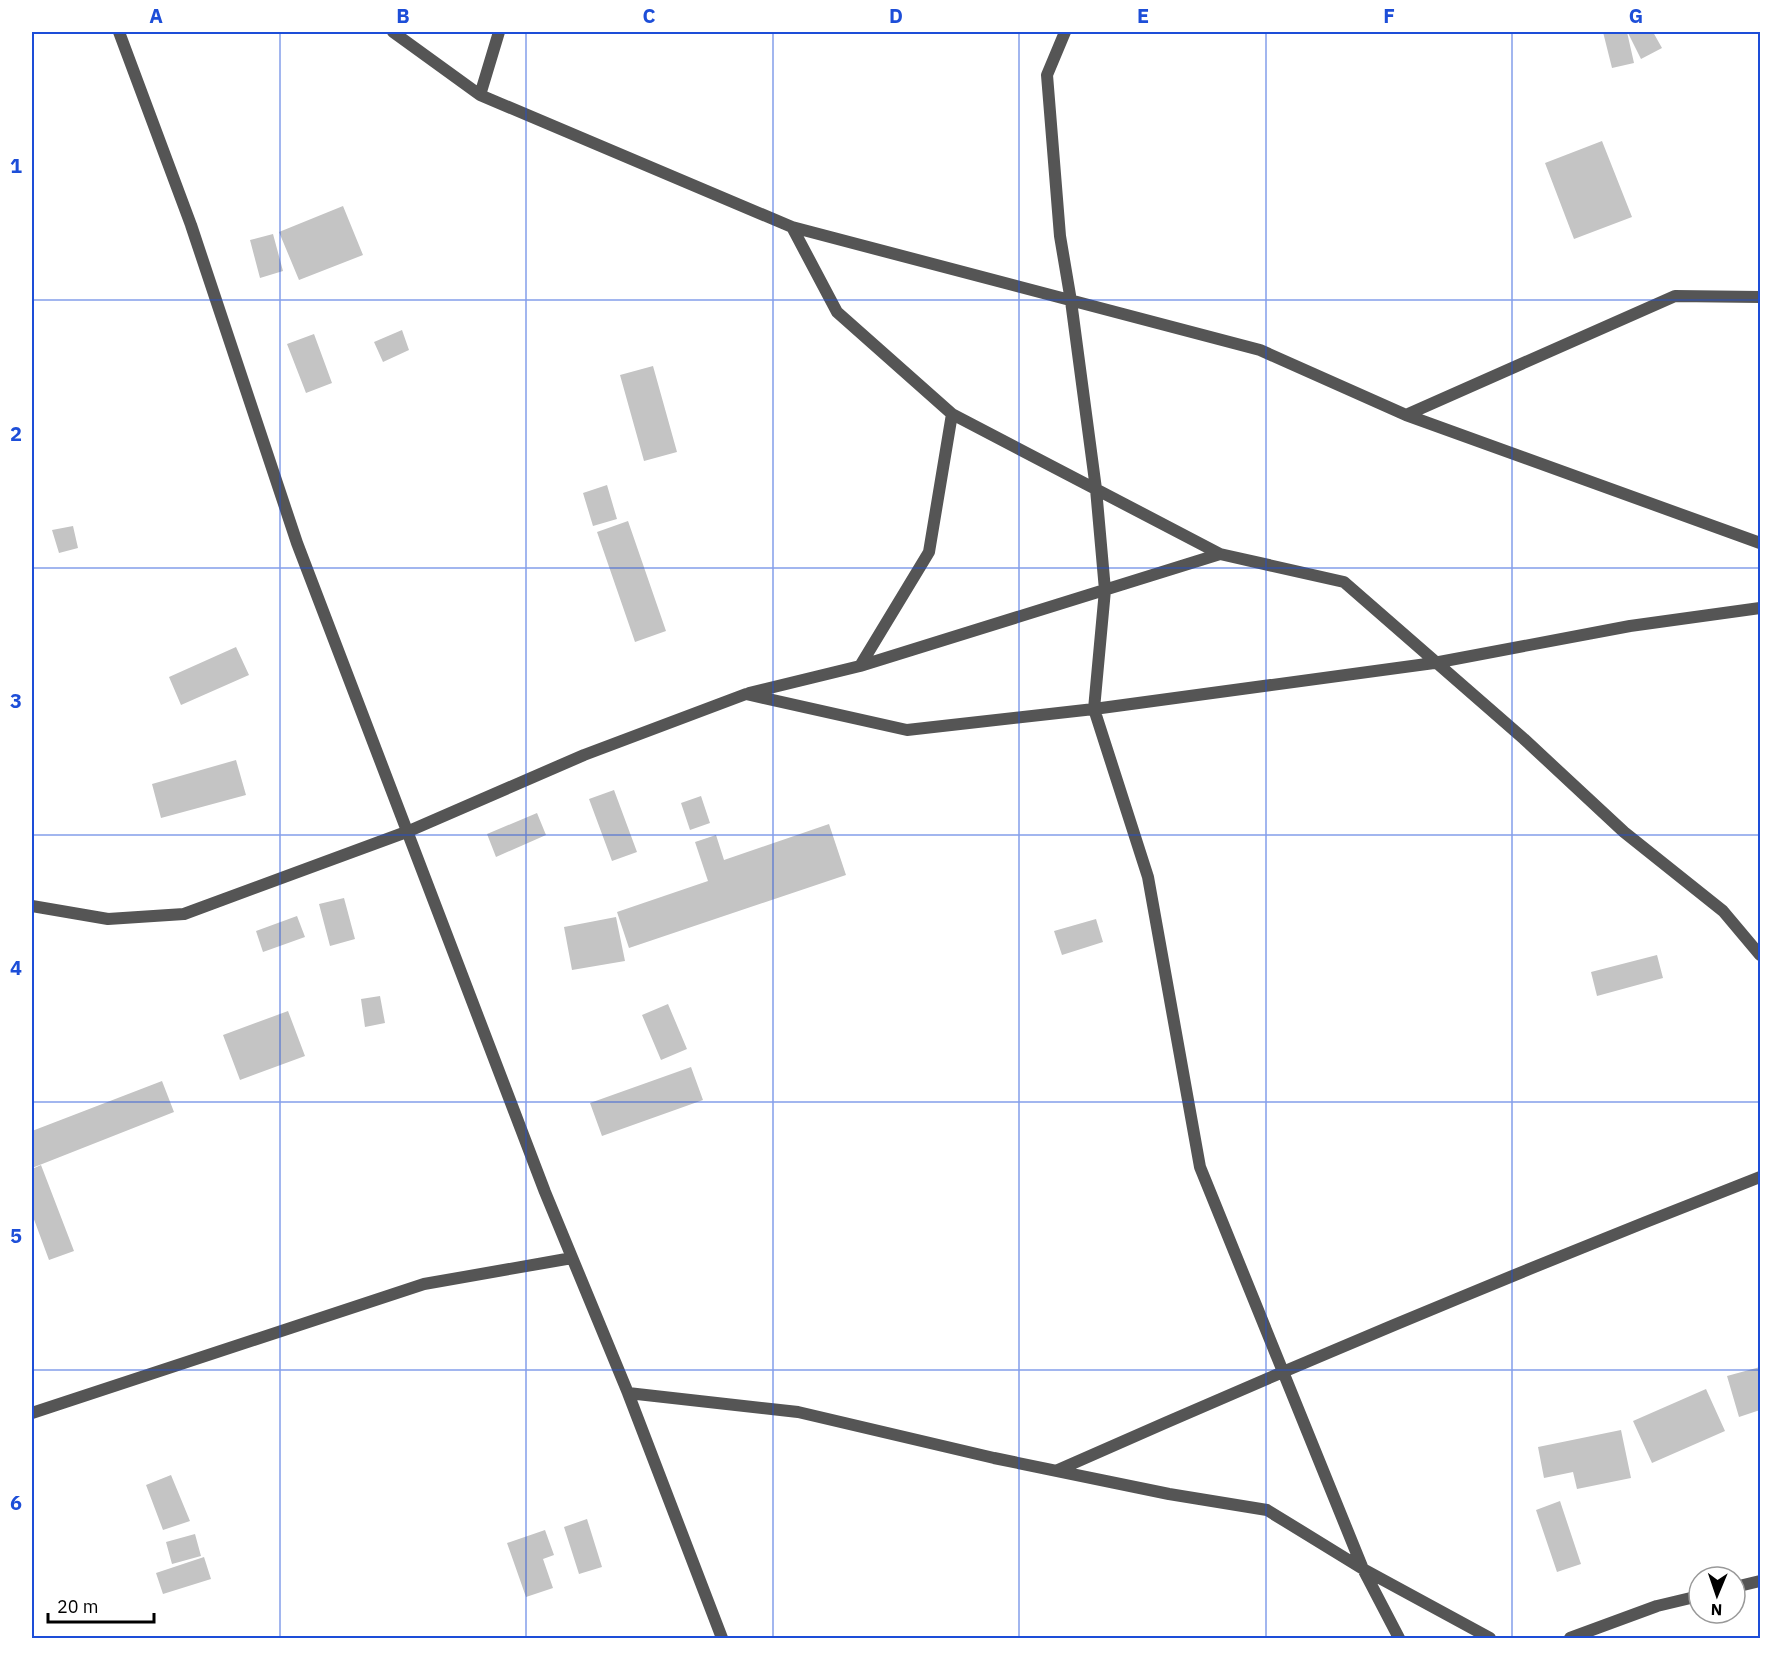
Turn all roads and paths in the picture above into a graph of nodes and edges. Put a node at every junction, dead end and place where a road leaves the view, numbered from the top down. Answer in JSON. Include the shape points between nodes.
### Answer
{"nodes":[{"id":1,"x":119,"y":32,"type":"edge"},
{"id":2,"x":393,"y":32,"type":"edge"},
{"id":3,"x":499,"y":32,"type":"edge"},
{"id":4,"x":1065,"y":32,"type":"edge"},
{"id":5,"x":480,"y":95,"type":"junction"},
{"id":6,"x":792,"y":227,"type":"junction"},
{"id":7,"x":1761,"y":297,"type":"edge"},
{"id":8,"x":1071,"y":301,"type":"junction"},
{"id":9,"x":952,"y":414,"type":"junction"},
{"id":10,"x":1406,"y":415,"type":"junction"},
{"id":11,"x":1095,"y":489,"type":"junction"},
{"id":12,"x":1761,"y":543,"type":"edge"},
{"id":13,"x":1220,"y":554,"type":"junction"},
{"id":14,"x":1105,"y":590,"type":"junction"},
{"id":15,"x":1761,"y":608,"type":"edge"},
{"id":16,"x":1434,"y":663,"type":"junction"},
{"id":17,"x":860,"y":666,"type":"junction"},
{"id":18,"x":746,"y":694,"type":"junction"},
{"id":19,"x":1094,"y":709,"type":"junction"},
{"id":20,"x":409,"y":831,"type":"junction"},
{"id":21,"x":32,"y":906,"type":"edge"},
{"id":22,"x":1761,"y":955,"type":"edge"},
{"id":23,"x":1761,"y":1177,"type":"edge"},
{"id":24,"x":572,"y":1258,"type":"junction"},
{"id":25,"x":1281,"y":1371,"type":"junction"},
{"id":26,"x":628,"y":1393,"type":"junction"},
{"id":27,"x":32,"y":1413,"type":"edge"},
{"id":28,"x":1058,"y":1470,"type":"junction"},
{"id":29,"x":1363,"y":1569,"type":"junction"},
{"id":30,"x":1687,"y":1599,"type":"edge"},
{"id":31,"x":722,"y":1638,"type":"edge"},
{"id":32,"x":1399,"y":1638,"type":"edge"},
{"id":33,"x":1490,"y":1638,"type":"edge"},
{"id":34,"x":1570,"y":1638,"type":"edge"}],
"edges":[{"from":1,"to":20,"type":"street","via":[[191,225],[297,543]]},
{"from":2,"to":5,"type":"street"},
{"from":3,"to":5,"type":"street"},
{"from":4,"to":8,"type":"street","via":[[1047,75],[1060,236]]},
{"from":5,"to":6,"type":"street"},
{"from":6,"to":8,"type":"street"},
{"from":6,"to":9,"type":"street","via":[[837,312]]},
{"from":7,"to":10,"type":"street","via":[[1676,296]]},
{"from":8,"to":10,"type":"street","via":[[1260,350]]},
{"from":8,"to":11,"type":"street"},
{"from":9,"to":11,"type":"street"},
{"from":9,"to":17,"type":"street","via":[[929,552]]},
{"from":10,"to":12,"type":"street"},
{"from":11,"to":13,"type":"street"},
{"from":11,"to":14,"type":"street"},
{"from":13,"to":14,"type":"street"},
{"from":13,"to":16,"type":"street","via":[[1344,582]]},
{"from":14,"to":17,"type":"street"},
{"from":14,"to":19,"type":"street"},
{"from":15,"to":16,"type":"street","via":[[1630,626]]},
{"from":16,"to":19,"type":"street"},
{"from":16,"to":22,"type":"street","via":[[1524,739],[1624,832],[1723,911]]},
{"from":17,"to":18,"type":"street"},
{"from":18,"to":19,"type":"street","via":[[907,730]]},
{"from":18,"to":20,"type":"street","via":[[584,755]]},
{"from":19,"to":25,"type":"street","via":[[1149,876],[1200,1167]]},
{"from":20,"to":21,"type":"street","via":[[184,914],[108,919]]},
{"from":20,"to":24,"type":"street"},
{"from":23,"to":25,"type":"street","via":[[1552,1258]]},
{"from":24,"to":26,"type":"street"},
{"from":24,"to":27,"type":"street","via":[[424,1284]]},
{"from":25,"to":28,"type":"street"},
{"from":25,"to":29,"type":"street"},
{"from":26,"to":28,"type":"street","via":[[798,1412]]},
{"from":26,"to":31,"type":"street"},
{"from":28,"to":29,"type":"street","via":[[1267,1510]]},
{"from":29,"to":32,"type":"street"},
{"from":29,"to":33,"type":"street"},
{"from":30,"to":34,"type":"street"}]}
